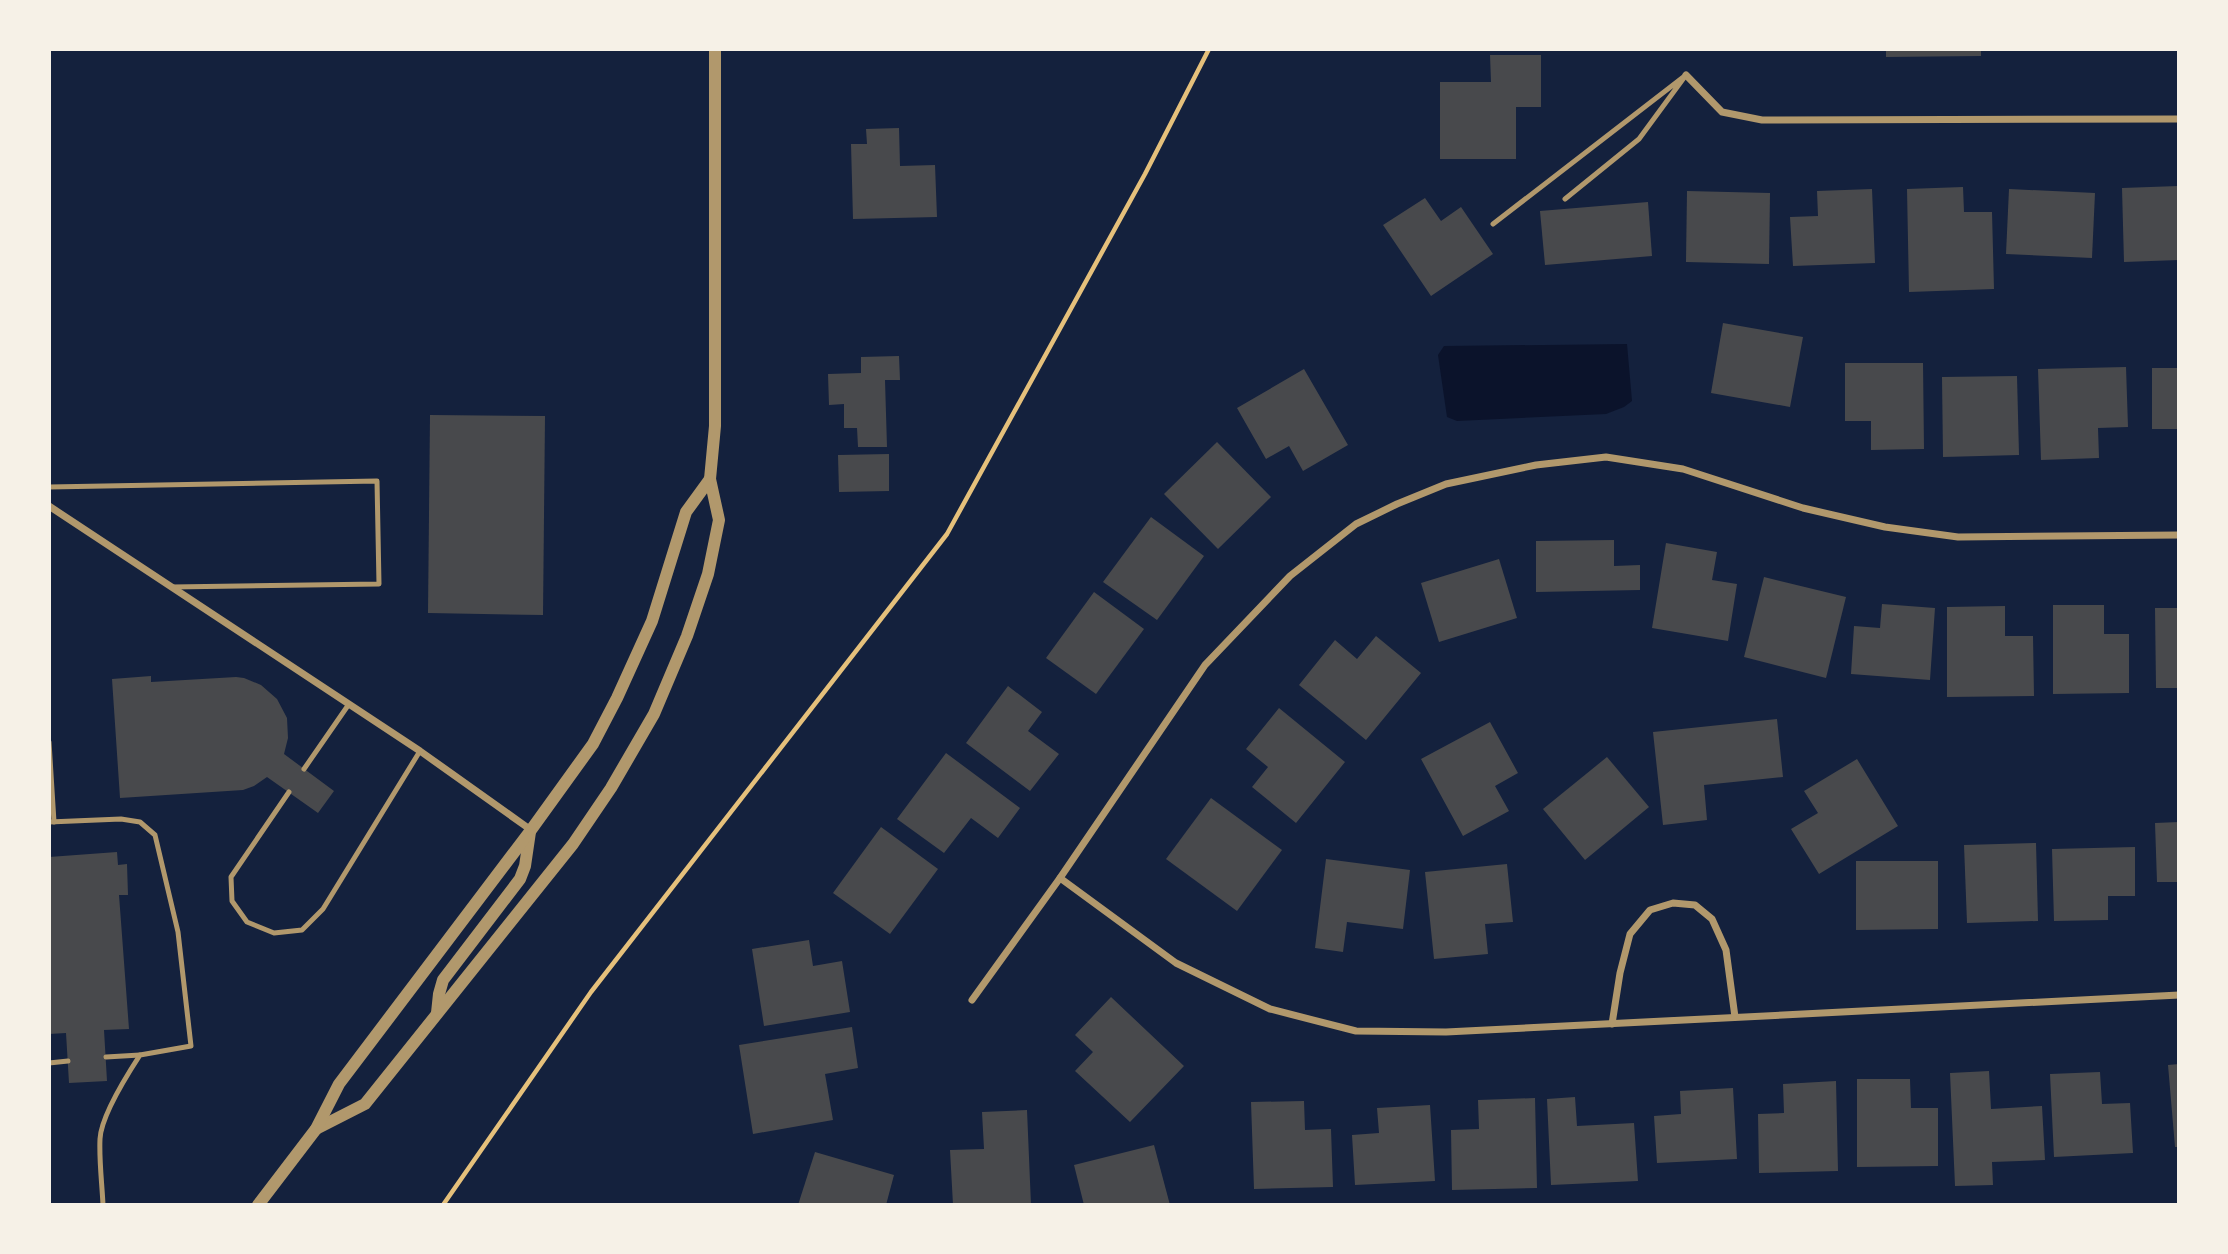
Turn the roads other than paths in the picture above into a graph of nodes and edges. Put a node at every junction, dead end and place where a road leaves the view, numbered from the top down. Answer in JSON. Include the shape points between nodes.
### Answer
{"nodes":[{"id":1,"x":715,"y":49,"type":"edge"},
{"id":2,"x":1686,"y":75,"type":"junction"},
{"id":3,"x":2179,"y":119,"type":"edge"},
{"id":4,"x":1565,"y":199,"type":"dead end"},
{"id":5,"x":1493,"y":224,"type":"dead end"},
{"id":6,"x":710,"y":479,"type":"junction"},
{"id":7,"x":49,"y":487,"type":"edge"},
{"id":8,"x":49,"y":506,"type":"edge"},
{"id":9,"x":2179,"y":535,"type":"edge"},
{"id":10,"x":169,"y":587,"type":"junction"},
{"id":11,"x":349,"y":704,"type":"junction"},
{"id":12,"x":49,"y":742,"type":"edge"},
{"id":13,"x":420,"y":751,"type":"junction"},
{"id":14,"x":304,"y":769,"type":"dead end"},
{"id":15,"x":289,"y":792,"type":"dead end"},
{"id":16,"x":51,"y":822,"type":"edge"},
{"id":17,"x":531,"y":830,"type":"junction"},
{"id":18,"x":1060,"y":878,"type":"junction"},
{"id":19,"x":2179,"y":995,"type":"edge"},
{"id":20,"x":972,"y":1000,"type":"dead end"},
{"id":21,"x":437,"y":1013,"type":"junction"},
{"id":22,"x":1735,"y":1017,"type":"junction"},
{"id":23,"x":1612,"y":1024,"type":"junction"},
{"id":24,"x":140,"y":1055,"type":"junction"},
{"id":25,"x":106,"y":1057,"type":"dead end"},
{"id":26,"x":68,"y":1061,"type":"dead end"},
{"id":27,"x":49,"y":1063,"type":"edge"},
{"id":28,"x":316,"y":1129,"type":"junction"},
{"id":29,"x":103,"y":1205,"type":"edge"},
{"id":30,"x":258,"y":1205,"type":"edge"}],
"edges":[{"from":1,"to":6,"type":"street","via":[[715,426]]},
{"from":2,"to":3,"type":"street","via":[[1722,112],[1762,120]]},
{"from":2,"to":4,"type":"lane","via":[[1639,139]]},
{"from":2,"to":5,"type":"lane"},
{"from":6,"to":17,"type":"street","via":[[686,512],[652,621],[617,698],[593,744]]},
{"from":6,"to":21,"type":"street","via":[[719,520],[708,574],[654,714],[573,844]]},
{"from":7,"to":10,"type":"lane","via":[[377,481],[379,584]]},
{"from":8,"to":10,"type":"street"},
{"from":9,"to":18,"type":"street","via":[[1958,537],[1885,527],[1802,508],[1683,469],[1606,457],[1446,484],[1356,524],[1290,576],[1205,665]]},
{"from":10,"to":11,"type":"street"},
{"from":11,"to":13,"type":"street"},
{"from":11,"to":14,"type":"lane"},
{"from":12,"to":16,"type":"lane"},
{"from":13,"to":15,"type":"lane","via":[[323,909],[302,930],[274,933],[247,922],[232,901],[231,877]]},
{"from":13,"to":17,"type":"street"},
{"from":16,"to":24,"type":"lane","via":[[121,819],[140,822],[155,835],[178,932],[191,1046]]},
{"from":17,"to":21,"type":"street","via":[[520,879],[443,980]]},
{"from":17,"to":28,"type":"street","via":[[338,1084]]},
{"from":18,"to":20,"type":"street"},
{"from":18,"to":23,"type":"street","via":[[1176,963],[1269,1009],[1356,1031]]},
{"from":19,"to":22,"type":"street"},
{"from":21,"to":28,"type":"street","via":[[365,1104]]},
{"from":22,"to":23,"type":"street"},
{"from":22,"to":23,"type":"street","via":[[1726,950],[1712,919],[1695,905],[1673,903],[1650,910],[1630,934]]},
{"from":24,"to":25,"type":"lane"},
{"from":24,"to":29,"type":"lane","via":[[100,1136]]},
{"from":26,"to":27,"type":"lane"},
{"from":28,"to":30,"type":"street"}]}
